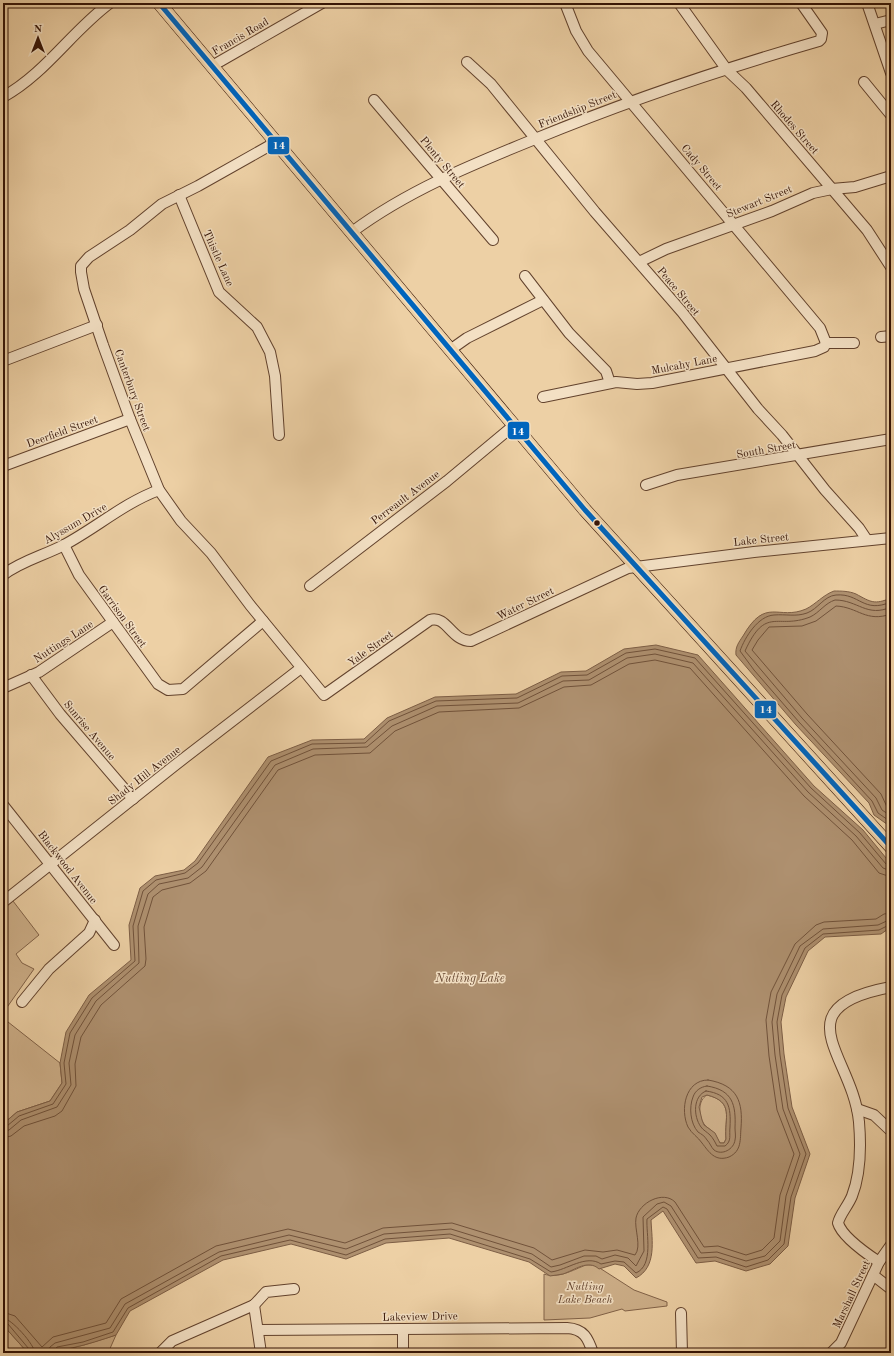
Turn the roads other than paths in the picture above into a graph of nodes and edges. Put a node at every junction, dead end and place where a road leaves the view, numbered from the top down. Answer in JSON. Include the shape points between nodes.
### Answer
{"nodes":[{"id":1,"x":110,"y":3,"type":"edge"},
{"id":2,"x":160,"y":3,"type":"edge"},
{"id":3,"x":322,"y":3,"type":"edge"},
{"id":4,"x":565,"y":3,"type":"edge"},
{"id":5,"x":678,"y":3,"type":"edge"},
{"id":6,"x":801,"y":3,"type":"edge"},
{"id":7,"x":866,"y":3,"type":"edge"},
{"id":8,"x":891,"y":20,"type":"edge"},
{"id":9,"x":875,"y":24,"type":"junction"},
{"id":10,"x":467,"y":62,"type":"dead end"},
{"id":11,"x":212,"y":66,"type":"junction"},
{"id":12,"x":727,"y":70,"type":"junction"},
{"id":13,"x":891,"y":73,"type":"edge"},
{"id":14,"x":864,"y":82,"type":"dead end"},
{"id":15,"x":3,"y":98,"type":"edge"},
{"id":16,"x":374,"y":100,"type":"dead end"},
{"id":17,"x":628,"y":101,"type":"junction"},
{"id":18,"x":891,"y":115,"type":"edge"},
{"id":19,"x":535,"y":138,"type":"junction"},
{"id":20,"x":276,"y":142,"type":"junction"},
{"id":21,"x":891,"y":176,"type":"edge"},
{"id":22,"x":442,"y":179,"type":"junction"},
{"id":23,"x":832,"y":189,"type":"junction"},
{"id":24,"x":179,"y":195,"type":"junction"},
{"id":25,"x":734,"y":224,"type":"junction"},
{"id":26,"x":352,"y":232,"type":"junction"},
{"id":27,"x":493,"y":240,"type":"dead end"},
{"id":28,"x":639,"y":262,"type":"junction"},
{"id":29,"x":891,"y":267,"type":"edge"},
{"id":30,"x":525,"y":276,"type":"dead end"},
{"id":31,"x":543,"y":300,"type":"junction"},
{"id":32,"x":96,"y":325,"type":"junction"},
{"id":33,"x":826,"y":343,"type":"junction"},
{"id":34,"x":854,"y":343,"type":"dead end"},
{"id":35,"x":450,"y":350,"type":"junction"},
{"id":36,"x":3,"y":361,"type":"edge"},
{"id":37,"x":726,"y":368,"type":"junction"},
{"id":38,"x":610,"y":383,"type":"junction"},
{"id":39,"x":543,"y":398,"type":"dead end"},
{"id":40,"x":130,"y":419,"type":"junction"},
{"id":41,"x":513,"y":426,"type":"junction"},
{"id":42,"x":279,"y":435,"type":"dead end"},
{"id":43,"x":891,"y":439,"type":"edge"},
{"id":44,"x":797,"y":456,"type":"junction"},
{"id":45,"x":3,"y":466,"type":"edge"},
{"id":46,"x":646,"y":485,"type":"dead end"},
{"id":47,"x":159,"y":490,"type":"junction"},
{"id":48,"x":891,"y":538,"type":"edge"},
{"id":49,"x":867,"y":540,"type":"junction"},
{"id":50,"x":64,"y":545,"type":"junction"},
{"id":51,"x":635,"y":566,"type":"junction"},
{"id":52,"x":3,"y":575,"type":"edge"},
{"id":53,"x":310,"y":586,"type":"dead end"},
{"id":54,"x":430,"y":620,"type":"joint"},
{"id":55,"x":112,"y":622,"type":"junction"},
{"id":56,"x":263,"y":622,"type":"junction"},
{"id":57,"x":301,"y":668,"type":"junction"},
{"id":58,"x":31,"y":675,"type":"junction"},
{"id":59,"x":3,"y":688,"type":"edge"},
{"id":60,"x":324,"y":695,"type":"joint"},
{"id":61,"x":133,"y":799,"type":"junction"},
{"id":62,"x":3,"y":805,"type":"edge"},
{"id":63,"x":891,"y":847,"type":"edge"},
{"id":64,"x":51,"y":863,"type":"junction"},
{"id":65,"x":3,"y":902,"type":"edge"},
{"id":66,"x":95,"y":920,"type":"junction"},
{"id":67,"x":114,"y":945,"type":"dead end"},
{"id":68,"x":890,"y":988,"type":"edge"},
{"id":69,"x":22,"y":1002,"type":"dead end"},
{"id":70,"x":857,"y":1109,"type":"junction"},
{"id":71,"x":891,"y":1131,"type":"edge"},
{"id":72,"x":891,"y":1245,"type":"edge"},
{"id":73,"x":879,"y":1262,"type":"junction"},
{"id":74,"x":873,"y":1275,"type":"junction"},
{"id":75,"x":294,"y":1289,"type":"dead end"},
{"id":76,"x":891,"y":1289,"type":"edge"},
{"id":77,"x":254,"y":1305,"type":"junction"},
{"id":78,"x":681,"y":1313,"type":"dead end"},
{"id":79,"x":403,"y":1329,"type":"junction"},
{"id":80,"x":258,"y":1330,"type":"junction"},
{"id":81,"x":160,"y":1353,"type":"edge"},
{"id":82,"x":261,"y":1353,"type":"edge"},
{"id":83,"x":403,"y":1353,"type":"edge"},
{"id":84,"x":594,"y":1353,"type":"edge"},
{"id":85,"x":682,"y":1353,"type":"edge"},
{"id":86,"x":831,"y":1353,"type":"edge"}],
"edges":[{"from":1,"to":15,"type":"street","via":[[90,18],[41,68]]},
{"from":2,"to":11,"type":"main road"},
{"from":3,"to":11,"type":"street","name":"Francis Road"},
{"from":4,"to":17,"type":"street","name":"Cady Street","via":[[581,41]]},
{"from":5,"to":12,"type":"street","name":"Rhodes Street"},
{"from":6,"to":12,"type":"street","name":"Friendship Street","via":[[821,30],[822,36],[819,41]]},
{"from":7,"to":9,"type":"street"},
{"from":8,"to":9,"type":"street"},
{"from":9,"to":13,"type":"street"},
{"from":10,"to":19,"type":"street","name":"Peace Street","via":[[492,84]]},
{"from":11,"to":20,"type":"main road"},
{"from":12,"to":17,"type":"street","name":"Friendship Street"},
{"from":12,"to":23,"type":"street","name":"Rhodes Street","via":[[746,88]]},
{"from":14,"to":18,"type":"street"},
{"from":16,"to":22,"type":"street","name":"Plenty Street"},
{"from":17,"to":19,"type":"street","name":"Friendship Street"},
{"from":17,"to":25,"type":"street","name":"Cady Street"},
{"from":19,"to":22,"type":"street","name":"Friendship Street"},
{"from":19,"to":28,"type":"street","name":"Peace Street"},
{"from":20,"to":24,"type":"street","name":"Canterbury Street"},
{"from":20,"to":26,"type":"main road"},
{"from":21,"to":23,"type":"street","name":"Stewart Street","via":[[855,187]]},
{"from":22,"to":26,"type":"street","name":"Friendship Street","via":[[390,206]]},
{"from":22,"to":27,"type":"street","name":"Plenty Street"},
{"from":23,"to":25,"type":"street","name":"Stewart Street","via":[[804,196],[772,211]]},
{"from":23,"to":29,"type":"street","name":"Rhodes Street","via":[[867,230]]},
{"from":24,"to":32,"type":"street","name":"Canterbury Street","via":[[154,209],[130,230],[84,261],[81,266],[82,279]]},
{"from":24,"to":42,"type":"street","name":"Thistle Lane","via":[[219,292],[257,327],[270,352],[276,383]]},
{"from":25,"to":28,"type":"street","name":"Stewart Street","via":[[666,249]]},
{"from":25,"to":33,"type":"street","name":"Cady Street","via":[[820,328]]},
{"from":26,"to":35,"type":"main road"},
{"from":28,"to":37,"type":"street","name":"Peace Street"},
{"from":30,"to":31,"type":"street"},
{"from":31,"to":35,"type":"street","via":[[466,338]]},
{"from":31,"to":38,"type":"street","via":[[569,333],[606,371]]},
{"from":32,"to":36,"type":"street"},
{"from":32,"to":40,"type":"street","name":"Canterbury Street"},
{"from":33,"to":34,"type":"street"},
{"from":33,"to":37,"type":"street","name":"Mulcahy Lane","via":[[824,348],[815,352]]},
{"from":35,"to":41,"type":"main road"},
{"from":37,"to":38,"type":"street","name":"Mulcahy Lane","via":[[652,383]]},
{"from":37,"to":44,"type":"street","name":"Peace Street"},
{"from":38,"to":39,"type":"street","name":"Mulcahy Lane"},
{"from":40,"to":45,"type":"street","name":"Deerfield Street"},
{"from":40,"to":47,"type":"street","name":"Canterbury Street"},
{"from":41,"to":51,"type":"main road"},
{"from":41,"to":53,"type":"street","name":"Perreault Avenue","via":[[447,481]]},
{"from":43,"to":44,"type":"street","name":"South Street"},
{"from":44,"to":46,"type":"street","name":"South Street","via":[[677,475]]},
{"from":44,"to":49,"type":"street","name":"Peace Street"},
{"from":47,"to":50,"type":"street","name":"Alyssum Drive","via":[[132,502]]},
{"from":47,"to":56,"type":"street","name":"Canterbury Street"},
{"from":48,"to":49,"type":"street","name":"Lake Street"},
{"from":49,"to":51,"type":"street","name":"Lake Street"},
{"from":50,"to":52,"type":"street","name":"Alyssum Drive","via":[[20,564]]},
{"from":50,"to":55,"type":"street","name":"Garrison Street","via":[[79,574]]},
{"from":51,"to":54,"type":"street","name":"Water Street","via":[[584,587],[471,641],[460,639],[438,619]]},
{"from":51,"to":63,"type":"main road"},
{"from":54,"to":60,"type":"street","name":"Yale Street"},
{"from":55,"to":56,"type":"street","name":"Garrison Street","via":[[158,684],[174,691],[183,689],[199,677]]},
{"from":55,"to":58,"type":"street","name":"Nuttings Lane","via":[[46,668]]},
{"from":56,"to":57,"type":"street","name":"Canterbury Street"},
{"from":57,"to":60,"type":"street","name":"Canterbury Street"},
{"from":57,"to":61,"type":"street","name":"Shady Hill Avenue"},
{"from":58,"to":59,"type":"street","name":"Nuttings Lane"},
{"from":58,"to":61,"type":"street","name":"Sunrise Avenue","via":[[60,714]]},
{"from":61,"to":64,"type":"street","name":"Shady Hill Avenue"},
{"from":62,"to":64,"type":"street","name":"Blackwood Avenue"},
{"from":64,"to":65,"type":"street","name":"Shady Hill Avenue"},
{"from":64,"to":66,"type":"street","name":"Blackwood Avenue"},
{"from":66,"to":67,"type":"street","name":"Blackwood Avenue"},
{"from":66,"to":69,"type":"street","via":[[89,933],[49,969]]},
{"from":68,"to":70,"type":"street","via":[[859,995],[836,1009],[830,1019],[833,1042]]},
{"from":70,"to":71,"type":"street","via":[[874,1115]]},
{"from":70,"to":73,"type":"street","via":[[860,1148],[858,1177],[851,1199],[838,1223],[841,1230],[859,1248]]},
{"from":72,"to":73,"type":"street","name":"Marshall Street"},
{"from":73,"to":74,"type":"street","name":"Marshall Street"},
{"from":74,"to":76,"type":"street"},
{"from":74,"to":86,"type":"street","name":"Marshall Street","via":[[843,1338]]},
{"from":75,"to":77,"type":"street","via":[[266,1292]]},
{"from":77,"to":80,"type":"street"},
{"from":77,"to":81,"type":"street","via":[[172,1341]]},
{"from":78,"to":85,"type":"street"},
{"from":79,"to":80,"type":"street","name":"Lakeview Drive"},
{"from":79,"to":83,"type":"street"},
{"from":79,"to":84,"type":"street","name":"Lakeview Drive","via":[[567,1328],[581,1332],[589,1340]]},
{"from":80,"to":82,"type":"street"}]}
